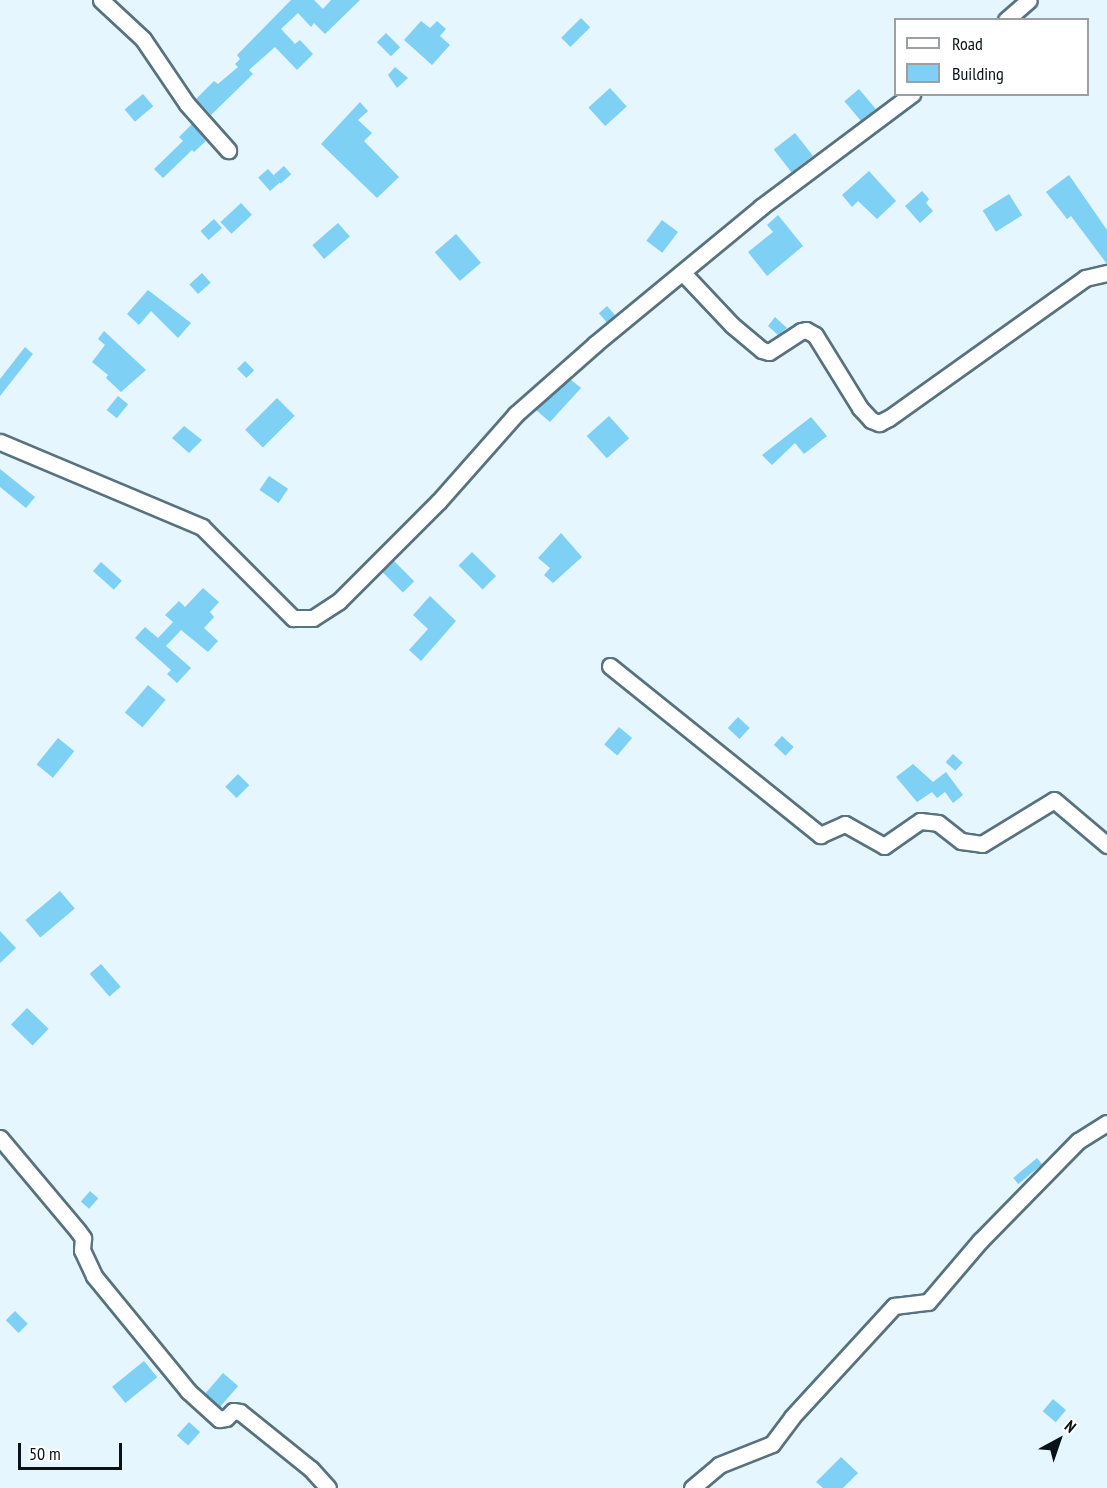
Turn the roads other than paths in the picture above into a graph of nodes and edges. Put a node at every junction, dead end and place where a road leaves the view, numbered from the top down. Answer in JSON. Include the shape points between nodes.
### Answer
{"nodes":[{"id":1,"x":101,"y":0,"type":"edge"},
{"id":2,"x":1029,"y":0,"type":"edge"},
{"id":3,"x":1008,"y":18,"type":"edge"},
{"id":4,"x":909,"y":96,"type":"edge"},
{"id":5,"x":228,"y":150,"type":"dead end"},
{"id":6,"x":683,"y":273,"type":"junction"},
{"id":7,"x":1107,"y":273,"type":"edge"},
{"id":8,"x":0,"y":442,"type":"edge"},
{"id":9,"x":610,"y":666,"type":"dead end"},
{"id":10,"x":1107,"y":846,"type":"edge"},
{"id":11,"x":1107,"y":1123,"type":"edge"},
{"id":12,"x":0,"y":1138,"type":"edge"},
{"id":13,"x":328,"y":1488,"type":"edge"},
{"id":14,"x":692,"y":1488,"type":"edge"}],
"edges":[{"from":1,"to":5,"type":"street","via":[[143,39],[187,104]]},
{"from":2,"to":3,"type":"street"},
{"from":4,"to":6,"type":"street","via":[[762,207]]},
{"from":6,"to":7,"type":"street","via":[[732,325],[762,350],[769,352],[801,331],[815,335],[860,408],[879,423],[1085,278]]},
{"from":6,"to":8,"type":"street","via":[[516,414],[439,501],[339,601],[313,618],[293,618],[202,527]]},
{"from":9,"to":10,"type":"street","via":[[820,835],[845,824],[884,846],[920,821],[938,823],[961,842],[982,844],[1054,800]]},
{"from":11,"to":14,"type":"street","via":[[1078,1141],[980,1241],[928,1302],[894,1306],[772,1444],[719,1465]]},
{"from":12,"to":13,"type":"street","via":[[78,1231],[94,1276],[188,1391],[219,1419],[233,1411],[240,1412]]}]}
